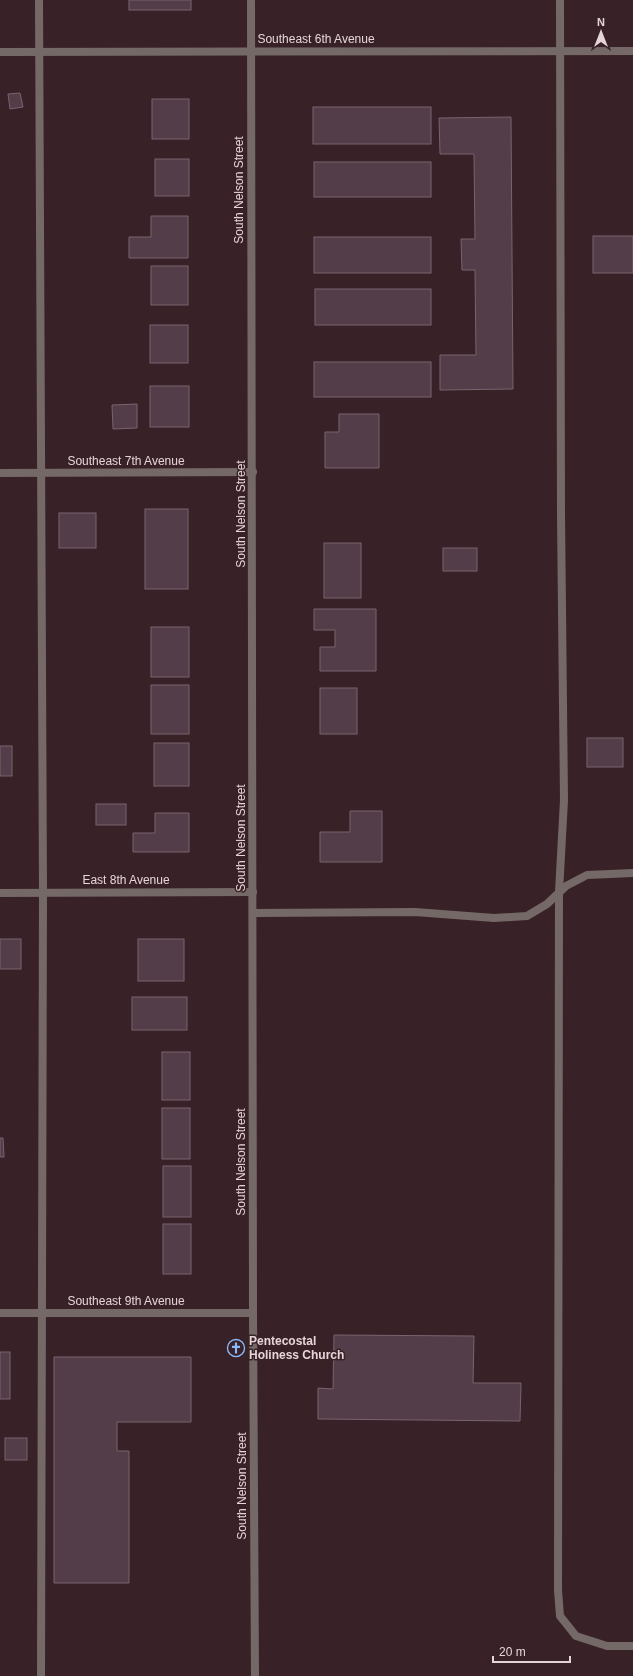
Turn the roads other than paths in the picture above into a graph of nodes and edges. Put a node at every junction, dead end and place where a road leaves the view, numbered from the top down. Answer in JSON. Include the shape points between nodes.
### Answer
{"nodes":[{"id":1,"x":39,"y":0,"type":"edge"},
{"id":2,"x":251,"y":0,"type":"edge"},
{"id":3,"x":560,"y":0,"type":"edge"},
{"id":4,"x":251,"y":51,"type":"junction"},
{"id":5,"x":559,"y":51,"type":"junction"},
{"id":6,"x":633,"y":51,"type":"edge"},
{"id":7,"x":0,"y":52,"type":"edge"},
{"id":8,"x":39,"y":52,"type":"junction"},
{"id":9,"x":253,"y":472,"type":"junction"},
{"id":10,"x":42,"y":473,"type":"junction"},
{"id":11,"x":0,"y":474,"type":"edge"},
{"id":12,"x":633,"y":873,"type":"edge"},
{"id":13,"x":0,"y":892,"type":"edge"},
{"id":14,"x":43,"y":892,"type":"junction"},
{"id":15,"x":253,"y":892,"type":"junction"},
{"id":16,"x":559,"y":892,"type":"junction"},
{"id":17,"x":253,"y":913,"type":"junction"},
{"id":18,"x":0,"y":1313,"type":"edge"},
{"id":19,"x":42,"y":1313,"type":"junction"},
{"id":20,"x":253,"y":1313,"type":"junction"},
{"id":21,"x":633,"y":1646,"type":"edge"},
{"id":22,"x":41,"y":1676,"type":"edge"},
{"id":23,"x":255,"y":1676,"type":"edge"}],
"edges":[{"from":1,"to":8,"type":"street"},
{"from":2,"to":4,"type":"street","name":"South Nelson Street"},
{"from":3,"to":5,"type":"street"},
{"from":4,"to":5,"type":"street","name":"Southeast 6th Avenue"},
{"from":4,"to":8,"type":"street","name":"Southeast 6th Avenue"},
{"from":4,"to":9,"type":"street","name":"South Nelson Street"},
{"from":5,"to":6,"type":"street","name":"Southeast 6th Avenue"},
{"from":5,"to":16,"type":"street","via":[[564,800]]},
{"from":7,"to":8,"type":"street","name":"Southeast 6th Avenue"},
{"from":8,"to":10,"type":"street"},
{"from":9,"to":10,"type":"street","name":"Southeast 7th Avenue"},
{"from":9,"to":15,"type":"street","name":"South Nelson Street"},
{"from":10,"to":11,"type":"street","name":"Southeast 7th Avenue"},
{"from":10,"to":14,"type":"street"},
{"from":12,"to":16,"type":"street","via":[[587,875]]},
{"from":13,"to":14,"type":"street","name":"East 8th Avenue"},
{"from":14,"to":15,"type":"street","name":"East 8th Avenue"},
{"from":14,"to":19,"type":"street"},
{"from":15,"to":17,"type":"street","name":"South Nelson Street"},
{"from":16,"to":17,"type":"street","via":[[547,904],[527,916],[494,918],[415,912]]},
{"from":16,"to":21,"type":"street","via":[[560,1616],[576,1636],[607,1646]]},
{"from":17,"to":20,"type":"street","name":"South Nelson Street"},
{"from":18,"to":19,"type":"street","name":"Southeast 9th Avenue"},
{"from":19,"to":20,"type":"street","name":"Southeast 9th Avenue"},
{"from":19,"to":22,"type":"street"},
{"from":20,"to":23,"type":"street","name":"South Nelson Street"}]}
